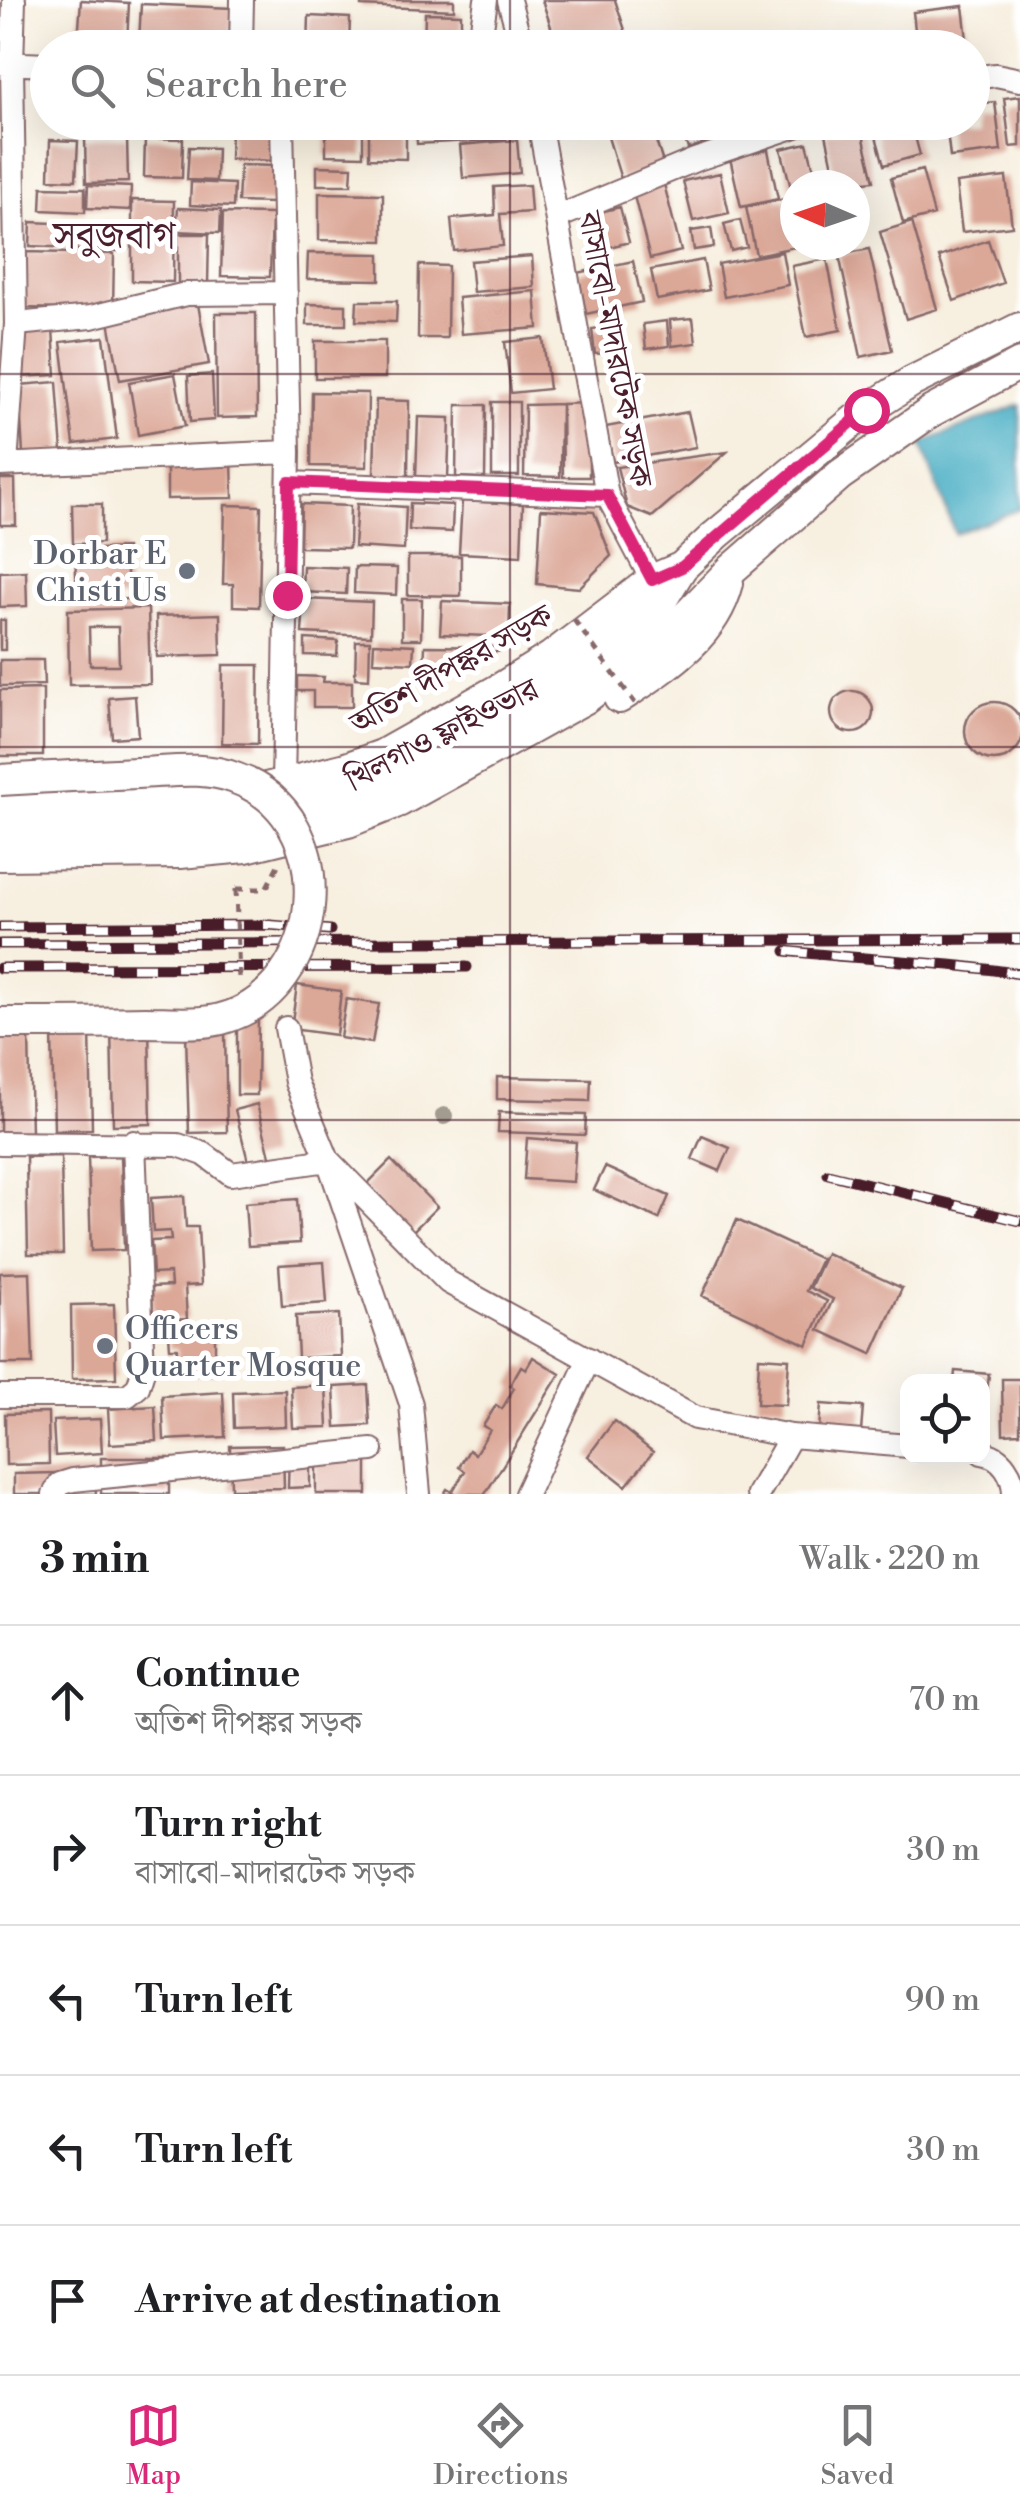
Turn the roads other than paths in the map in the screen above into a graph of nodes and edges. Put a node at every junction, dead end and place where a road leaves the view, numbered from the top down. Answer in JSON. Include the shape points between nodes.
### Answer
{"nodes":[{"id":1,"x":14,"y":0,"type":"edge"},
{"id":2,"x":242,"y":0,"type":"edge"},
{"id":3,"x":486,"y":0,"type":"edge"},
{"id":4,"x":509,"y":0,"type":"edge"},
{"id":5,"x":241,"y":30,"type":"edge"},
{"id":6,"x":482,"y":30,"type":"edge"},
{"id":7,"x":517,"y":30,"type":"edge"},
{"id":8,"x":6,"y":63,"type":"edge"},
{"id":9,"x":990,"y":75,"type":"edge"},
{"id":10,"x":1020,"y":80,"type":"edge"},
{"id":11,"x":282,"y":140,"type":"edge"},
{"id":12,"x":543,"y":140,"type":"edge"},
{"id":13,"x":754,"y":140,"type":"edge"},
{"id":14,"x":558,"y":217,"type":"junction"},
{"id":15,"x":286,"y":293,"type":"junction"},
{"id":16,"x":16,"y":324,"type":"junction"},
{"id":17,"x":1020,"y":328,"type":"edge"},
{"id":18,"x":1020,"y":364,"type":"edge"},
{"id":19,"x":289,"y":452,"type":"junction"},
{"id":20,"x":3,"y":464,"type":"edge"},
{"id":21,"x":289,"y":482,"type":"junction"},
{"id":22,"x":607,"y":495,"type":"junction"},
{"id":23,"x":731,"y":570,"type":"junction"},
{"id":24,"x":666,"y":586,"type":"junction"},
{"id":25,"x":0,"y":780,"type":"edge"},
{"id":26,"x":284,"y":786,"type":"junction"},
{"id":27,"x":0,"y":810,"type":"edge"},
{"id":28,"x":0,"y":833,"type":"edge"},
{"id":29,"x":0,"y":855,"type":"edge"},
{"id":30,"x":0,"y":875,"type":"edge"},
{"id":31,"x":0,"y":1023,"type":"edge"},
{"id":32,"x":286,"y":1028,"type":"dead end"},
{"id":33,"x":134,"y":1142,"type":"junction"},
{"id":34,"x":0,"y":1143,"type":"edge"},
{"id":35,"x":328,"y":1160,"type":"junction"},
{"id":36,"x":589,"y":1359,"type":"junction"},
{"id":37,"x":0,"y":1396,"type":"edge"},
{"id":38,"x":791,"y":1436,"type":"junction"},
{"id":39,"x":900,"y":1445,"type":"edge"},
{"id":40,"x":372,"y":1450,"type":"dead end"},
{"id":41,"x":990,"y":1454,"type":"edge"},
{"id":42,"x":54,"y":1494,"type":"edge"},
{"id":43,"x":419,"y":1494,"type":"edge"},
{"id":44,"x":526,"y":1494,"type":"edge"},
{"id":45,"x":758,"y":1494,"type":"edge"},
{"id":46,"x":1014,"y":1494,"type":"edge"}],
"edges":[{"from":1,"to":8,"type":"street"},
{"from":2,"to":5,"type":"street"},
{"from":3,"to":6,"type":"street"},
{"from":4,"to":7,"type":"street"},
{"from":8,"to":16,"type":"street"},
{"from":9,"to":10,"type":"street"},
{"from":11,"to":15,"type":"street"},
{"from":12,"to":14,"type":"street","name":"বাসাবো-মাদারটেক সড়ক"},
{"from":13,"to":14,"type":"street"},
{"from":14,"to":22,"type":"street","name":"বাসাবো-মাদারটেক সড়ক"},
{"from":15,"to":16,"type":"street","via":[[186,294],[91,317]]},
{"from":15,"to":19,"type":"street"},
{"from":16,"to":20,"type":"street"},
{"from":17,"to":24,"type":"main road","name":"অতিশ দীপঙ্কর সড়ক","via":[[866,410]]},
{"from":18,"to":23,"type":"main road","via":[[900,431]]},
{"from":19,"to":20,"type":"street"},
{"from":19,"to":21,"type":"street"},
{"from":21,"to":22,"type":"street"},
{"from":21,"to":26,"type":"street"},
{"from":22,"to":24,"type":"street","name":"বাসাবো-মাদারটেক সড়ক"},
{"from":23,"to":29,"type":"main road","name":"খিলগাও ফ্লাইওভার","bridge":true,"via":[[650,650],[586,698],[348,822],[220,850]]},
{"from":23,"to":30,"type":"main road","via":[[710,625],[672,663],[577,726],[437,802],[366,832],[281,859],[180,872]]},
{"from":24,"to":26,"type":"main road","name":"অতিশ দীপঙ্কর সড়ক","via":[[415,738]]},
{"from":24,"to":28,"type":"main road","name":"খিলগাও ফ্লাইওভার","bridge":true,"via":[[641,626],[585,666],[484,728],[330,800],[204,829]]},
{"from":25,"to":31,"type":"main road","bridge":true,"via":[[195,770],[239,779],[290,819],[308,864],[311,897],[306,933],[292,960],[274,986],[240,1012],[205,1022]]},
{"from":26,"to":27,"type":"main road","name":"অতিশ দীপঙ্কর সড়ক","via":[[214,801]]},
{"from":32,"to":35,"type":"street","via":[[296,1082]]},
{"from":33,"to":34,"type":"street"},
{"from":33,"to":35,"type":"street","via":[[178,1145],[232,1174]]},
{"from":33,"to":37,"type":"street","via":[[143,1371],[138,1387],[127,1396]]},
{"from":35,"to":36,"type":"street","via":[[448,1282]]},
{"from":35,"to":43,"type":"street","via":[[411,1404]]},
{"from":36,"to":38,"type":"street","via":[[695,1418]]},
{"from":36,"to":44,"type":"street"},
{"from":38,"to":39,"type":"street"},
{"from":38,"to":45,"type":"street"},
{"from":40,"to":42,"type":"street","via":[[73,1480]]},
{"from":41,"to":46,"type":"street","via":[[1005,1466]]}]}
